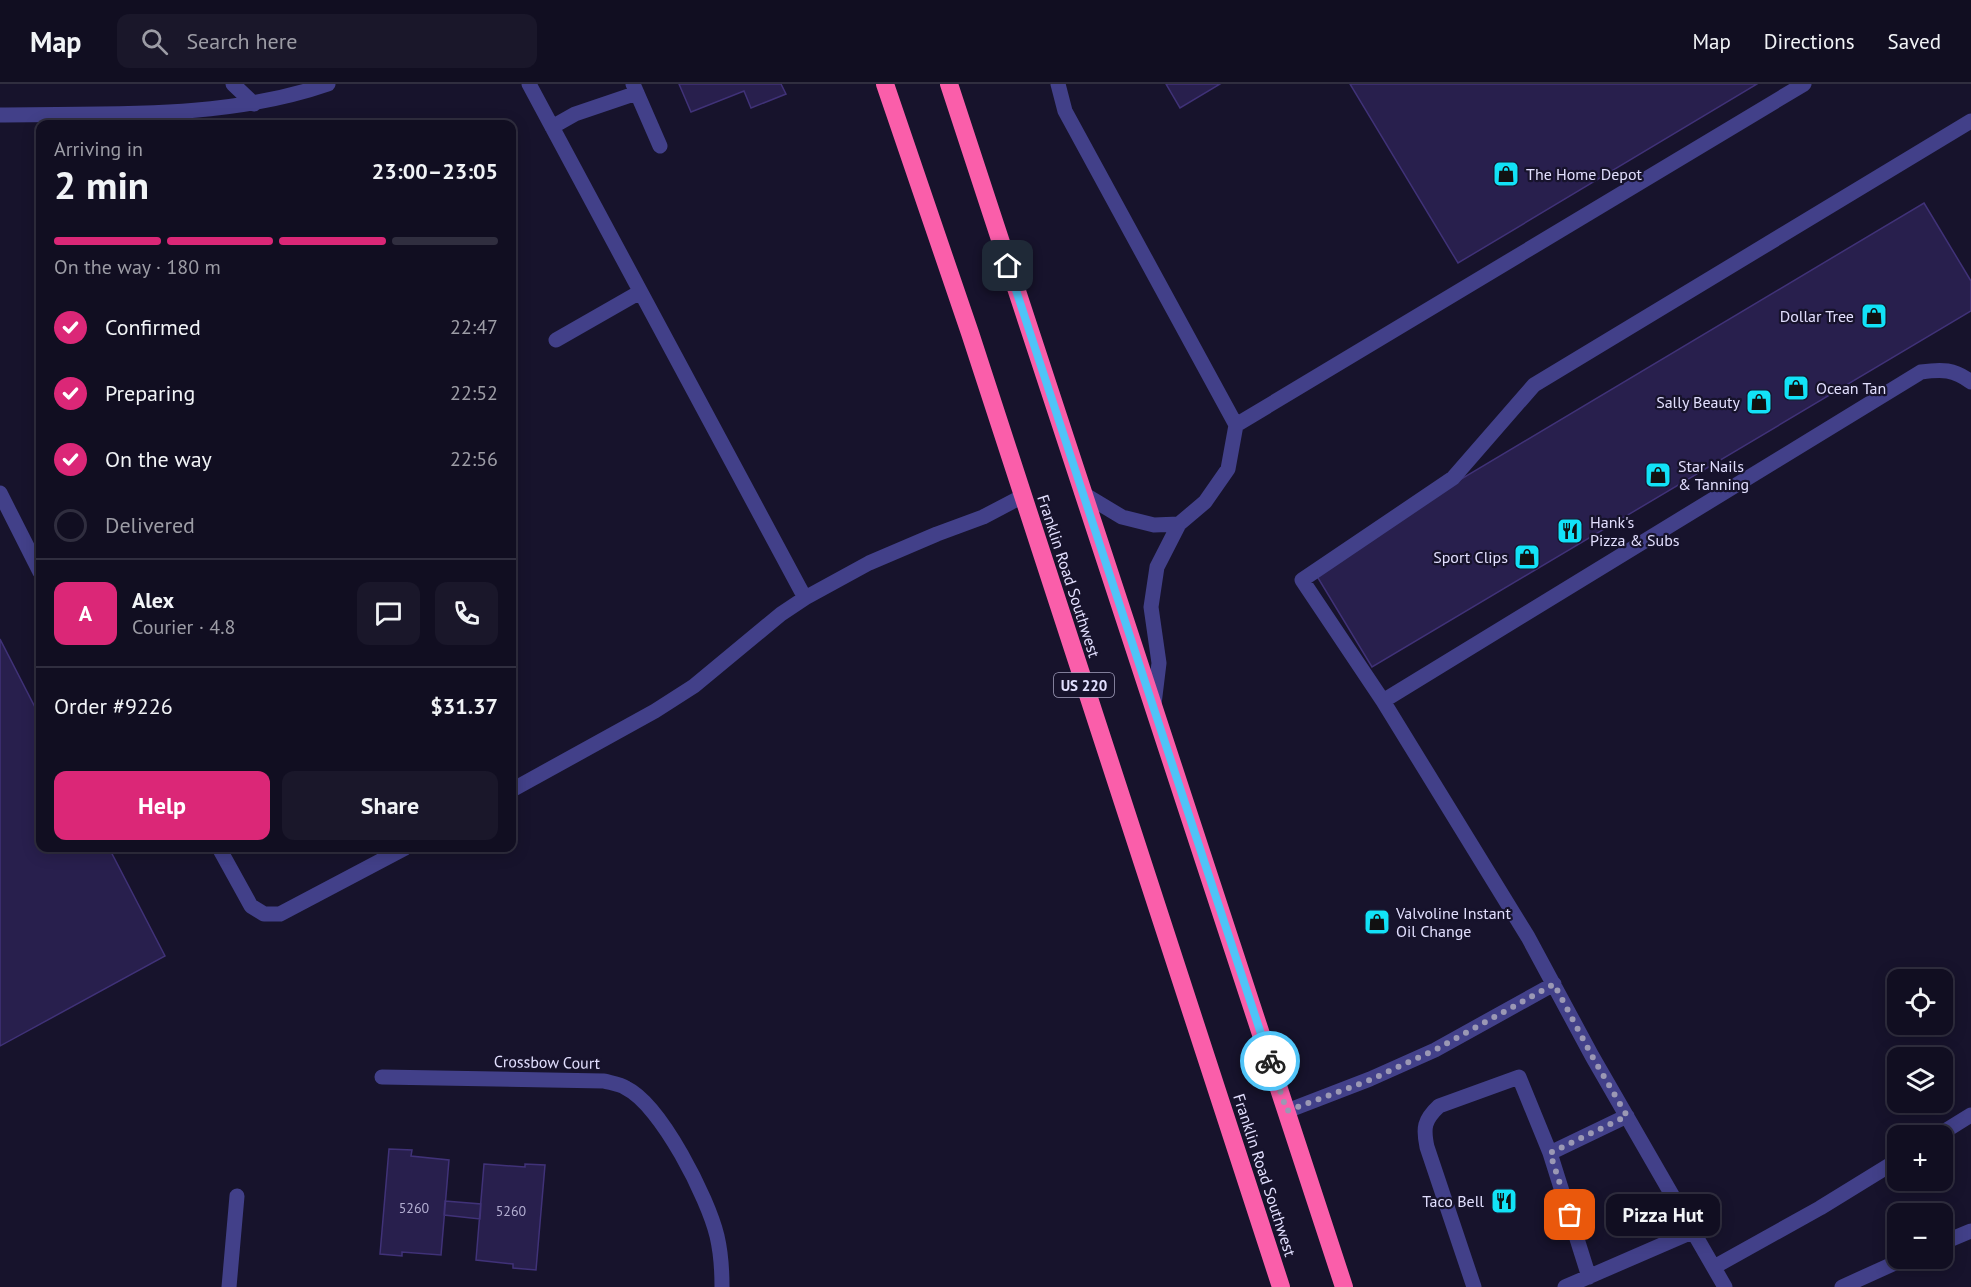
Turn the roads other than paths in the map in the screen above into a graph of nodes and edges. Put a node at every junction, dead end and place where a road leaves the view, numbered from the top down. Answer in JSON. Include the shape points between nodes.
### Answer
{"nodes":[{"id":1,"x":234,"y":84,"type":"edge"},
{"id":2,"x":328,"y":84,"type":"edge"},
{"id":3,"x":529,"y":84,"type":"edge"},
{"id":4,"x":885,"y":84,"type":"edge"},
{"id":5,"x":949,"y":84,"type":"edge"},
{"id":6,"x":1058,"y":84,"type":"edge"},
{"id":7,"x":1804,"y":84,"type":"edge"},
{"id":8,"x":635,"y":88,"type":"edge"},
{"id":9,"x":254,"y":104,"type":"junction"},
{"id":10,"x":0,"y":115,"type":"edge"},
{"id":11,"x":1971,"y":121,"type":"edge"},
{"id":12,"x":552,"y":127,"type":"junction"},
{"id":13,"x":660,"y":146,"type":"dead end"},
{"id":14,"x":640,"y":292,"type":"junction"},
{"id":15,"x":556,"y":340,"type":"dead end"},
{"id":16,"x":1971,"y":382,"type":"edge"},
{"id":17,"x":1236,"y":425,"type":"junction"},
{"id":18,"x":0,"y":493,"type":"edge"},
{"id":19,"x":1082,"y":493,"type":"junction"},
{"id":20,"x":1023,"y":496,"type":"junction"},
{"id":21,"x":1179,"y":524,"type":"junction"},
{"id":22,"x":36,"y":564,"type":"edge"},
{"id":23,"x":805,"y":598,"type":"junction"},
{"id":24,"x":1383,"y":701,"type":"junction"},
{"id":25,"x":1154,"y":707,"type":"junction"},
{"id":26,"x":516,"y":788,"type":"edge"},
{"id":27,"x":221,"y":852,"type":"edge"},
{"id":28,"x":397,"y":852,"type":"edge"},
{"id":29,"x":1554,"y":984,"type":"junction"},
{"id":30,"x":382,"y":1077,"type":"dead end"},
{"id":31,"x":1287,"y":1111,"type":"junction"},
{"id":32,"x":1971,"y":1115,"type":"edge"},
{"id":33,"x":1627,"y":1116,"type":"junction"},
{"id":34,"x":1953,"y":1126,"type":"edge"},
{"id":35,"x":1550,"y":1153,"type":"junction"},
{"id":36,"x":1887,"y":1167,"type":"edge"},
{"id":37,"x":237,"y":1196,"type":"dead end"},
{"id":38,"x":1694,"y":1231,"type":"junction"},
{"id":39,"x":1971,"y":1231,"type":"edge"},
{"id":40,"x":1953,"y":1238,"type":"edge"},
{"id":41,"x":1714,"y":1267,"type":"junction"},
{"id":42,"x":1887,"y":1267,"type":"edge"},
{"id":43,"x":1589,"y":1277,"type":"junction"},
{"id":44,"x":229,"y":1287,"type":"edge"},
{"id":45,"x":722,"y":1287,"type":"edge"},
{"id":46,"x":1281,"y":1287,"type":"edge"},
{"id":47,"x":1344,"y":1287,"type":"edge"},
{"id":48,"x":1474,"y":1287,"type":"edge"},
{"id":49,"x":1565,"y":1287,"type":"edge"},
{"id":50,"x":1725,"y":1287,"type":"edge"},
{"id":51,"x":1842,"y":1287,"type":"edge"}],
"edges":[{"from":1,"to":9,"type":"street"},
{"from":2,"to":9,"type":"street"},
{"from":3,"to":12,"type":"street"},
{"from":4,"to":20,"type":"highway","name":"Franklin Road Southwest","number":"US 220"},
{"from":5,"to":19,"type":"highway"},
{"from":6,"to":17,"type":"street","via":[[1065,111]]},
{"from":7,"to":17,"type":"street"},
{"from":8,"to":12,"type":"street"},
{"from":8,"to":13,"type":"street"},
{"from":9,"to":10,"type":"street","via":[[192,111]]},
{"from":11,"to":24,"type":"street","via":[[1534,386],[1453,477],[1302,580]]},
{"from":12,"to":14,"type":"street"},
{"from":14,"to":15,"type":"street"},
{"from":14,"to":23,"type":"street"},
{"from":16,"to":24,"type":"street","via":[[1942,369],[1922,372]]},
{"from":17,"to":21,"type":"street","via":[[1228,469],[1205,502]]},
{"from":18,"to":22,"type":"street"},
{"from":19,"to":21,"type":"street","via":[[1122,517],[1154,525]]},
{"from":19,"to":25,"type":"highway"},
{"from":20,"to":23,"type":"street","via":[[983,517],[869,563]]},
{"from":20,"to":46,"type":"highway","name":"Franklin Road Southwest","number":"US 220"},
{"from":21,"to":25,"type":"street","via":[[1156,567],[1151,607],[1160,663]]},
{"from":23,"to":26,"type":"street","via":[[694,686]]},
{"from":24,"to":29,"type":"street"},
{"from":25,"to":31,"type":"highway"},
{"from":27,"to":28,"type":"street","via":[[251,906],[264,914],[280,914]]},
{"from":29,"to":31,"type":"street","via":[[1435,1050]]},
{"from":29,"to":33,"type":"street"},
{"from":30,"to":45,"type":"street","name":"Crossbow Court","via":[[604,1081],[627,1088],[646,1102],[678,1147],[703,1196],[717,1235]]},
{"from":31,"to":47,"type":"highway"},
{"from":32,"to":34,"type":"street"},
{"from":33,"to":35,"type":"street"},
{"from":33,"to":38,"type":"street"},
{"from":35,"to":43,"type":"street"},
{"from":35,"to":48,"type":"street","via":[[1519,1077],[1439,1106],[1430,1114],[1424,1130],[1427,1148]]},
{"from":36,"to":41,"type":"street"},
{"from":37,"to":44,"type":"street"},
{"from":38,"to":41,"type":"street"},
{"from":38,"to":43,"type":"street"},
{"from":39,"to":40,"type":"street"},
{"from":41,"to":50,"type":"street"},
{"from":42,"to":51,"type":"street"},
{"from":43,"to":49,"type":"street"}]}
